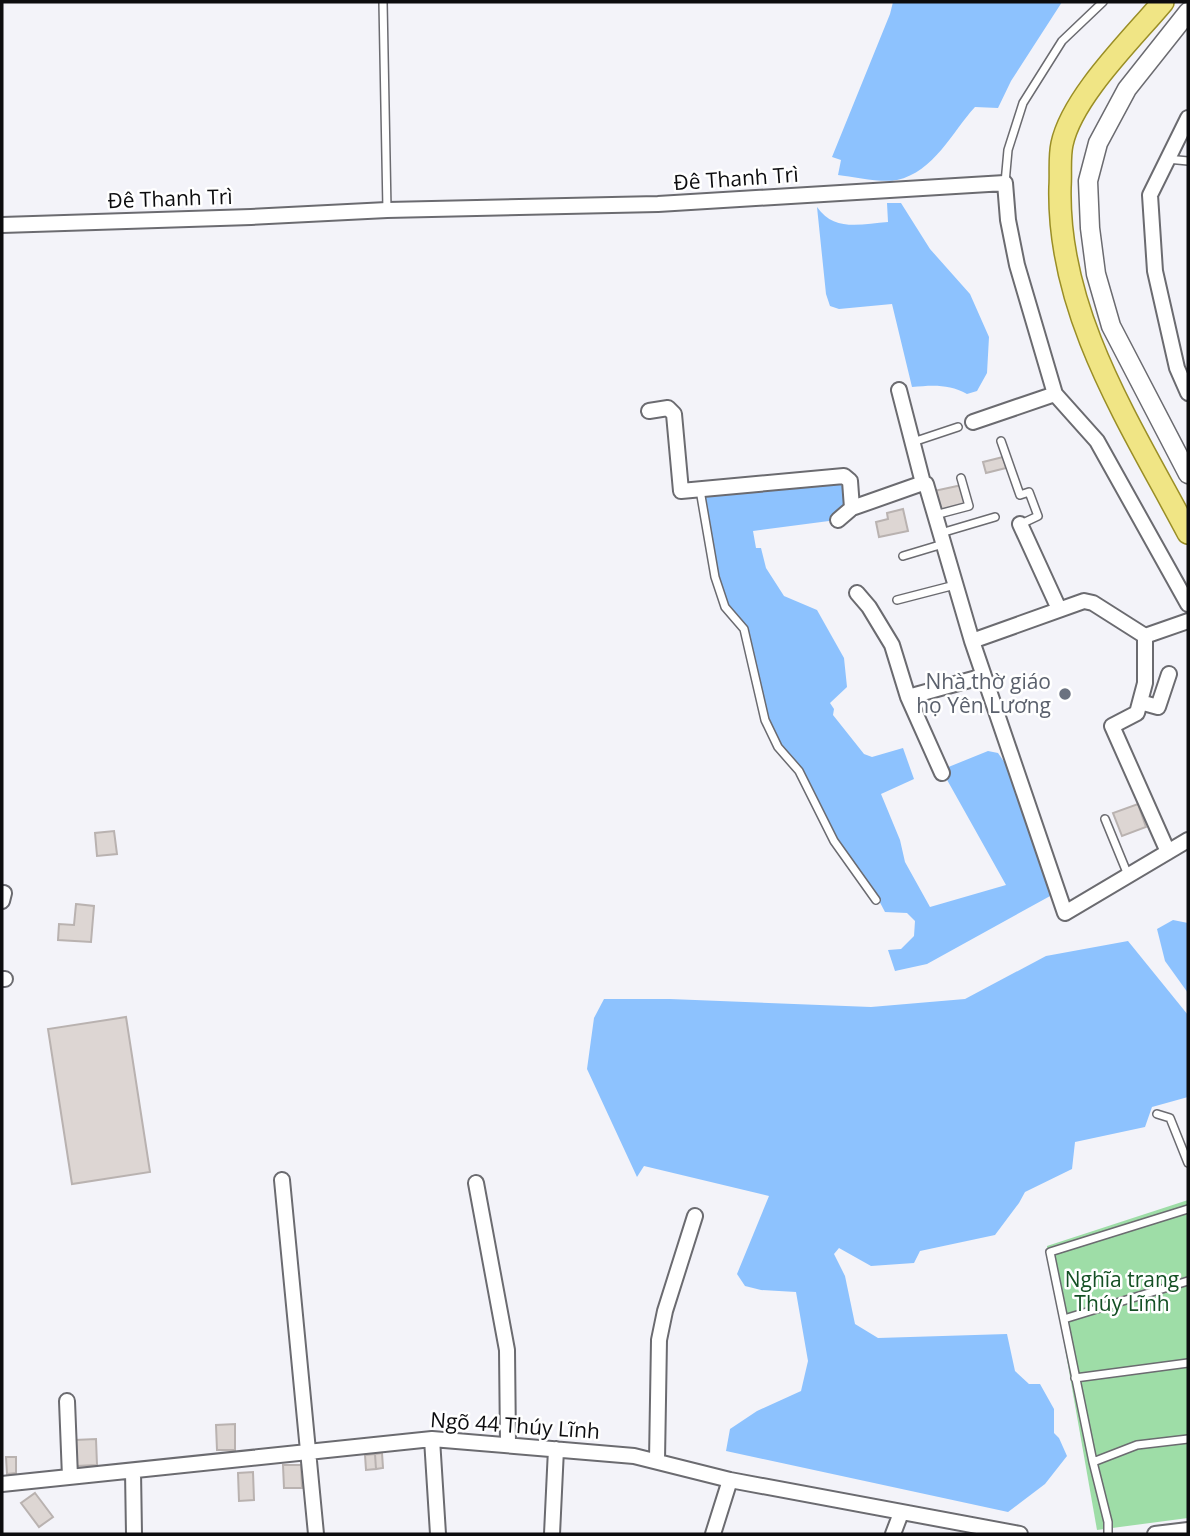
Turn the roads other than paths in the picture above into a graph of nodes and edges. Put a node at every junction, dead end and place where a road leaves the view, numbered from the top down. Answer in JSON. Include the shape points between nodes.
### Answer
{"nodes":[{"id":1,"x":383,"y":2,"type":"edge"},
{"id":2,"x":1103,"y":2,"type":"edge"},
{"id":3,"x":1163,"y":2,"type":"edge"},
{"id":4,"x":1188,"y":12,"type":"edge"},
{"id":5,"x":1188,"y":118,"type":"edge"},
{"id":6,"x":1166,"y":159,"type":"junction"},
{"id":7,"x":1188,"y":161,"type":"edge"},
{"id":8,"x":1005,"y":183,"type":"junction"},
{"id":9,"x":387,"y":210,"type":"junction"},
{"id":10,"x":2,"y":225,"type":"edge"},
{"id":11,"x":899,"y":390,"type":"dead end"},
{"id":12,"x":1188,"y":393,"type":"edge"},
{"id":13,"x":1055,"y":394,"type":"junction"},
{"id":14,"x":649,"y":411,"type":"dead end"},
{"id":15,"x":973,"y":422,"type":"dead end"},
{"id":16,"x":958,"y":427,"type":"dead end"},
{"id":17,"x":1001,"y":440,"type":"dead end"},
{"id":18,"x":913,"y":443,"type":"junction"},
{"id":19,"x":1188,"y":474,"type":"edge"},
{"id":20,"x":961,"y":478,"type":"dead end"},
{"id":21,"x":923,"y":483,"type":"junction"},
{"id":22,"x":699,"y":489,"type":"junction"},
{"id":23,"x":852,"y":508,"type":"junction"},
{"id":24,"x":935,"y":515,"type":"junction"},
{"id":25,"x":995,"y":517,"type":"dead end"},
{"id":26,"x":838,"y":520,"type":"dead end"},
{"id":27,"x":1020,"y":524,"type":"joint"},
{"id":28,"x":1188,"y":533,"type":"edge"},
{"id":29,"x":942,"y":539,"type":"junction"},
{"id":30,"x":903,"y":556,"type":"dead end"},
{"id":31,"x":955,"y":585,"type":"junction"},
{"id":32,"x":857,"y":593,"type":"dead end"},
{"id":33,"x":897,"y":600,"type":"dead end"},
{"id":34,"x":1188,"y":604,"type":"edge"},
{"id":35,"x":1059,"y":609,"type":"junction"},
{"id":36,"x":1188,"y":621,"type":"edge"},
{"id":37,"x":1145,"y":636,"type":"junction"},
{"id":38,"x":972,"y":641,"type":"junction"},
{"id":39,"x":1169,"y":674,"type":"dead end"},
{"id":40,"x":984,"y":676,"type":"junction"},
{"id":41,"x":908,"y":698,"type":"junction"},
{"id":42,"x":1140,"y":702,"type":"junction"},
{"id":43,"x":942,"y":773,"type":"dead end"},
{"id":44,"x":1105,"y":819,"type":"dead end"},
{"id":45,"x":1188,"y":840,"type":"edge"},
{"id":46,"x":1168,"y":852,"type":"junction"},
{"id":47,"x":1129,"y":876,"type":"junction"},
{"id":48,"x":876,"y":900,"type":"dead end"},
{"id":49,"x":1157,"y":1114,"type":"dead end"},
{"id":50,"x":1188,"y":1163,"type":"edge"},
{"id":51,"x":282,"y":1180,"type":"dead end"},
{"id":52,"x":476,"y":1183,"type":"dead end"},
{"id":53,"x":1188,"y":1209,"type":"edge"},
{"id":54,"x":695,"y":1216,"type":"dead end"},
{"id":55,"x":1188,"y":1281,"type":"edge"},
{"id":56,"x":1064,"y":1319,"type":"junction"},
{"id":57,"x":1188,"y":1363,"type":"edge"},
{"id":58,"x":1075,"y":1378,"type":"junction"},
{"id":59,"x":67,"y":1401,"type":"dead end"},
{"id":60,"x":432,"y":1439,"type":"junction"},
{"id":61,"x":1188,"y":1439,"type":"edge"},
{"id":62,"x":508,"y":1444,"type":"junction"},
{"id":63,"x":556,"y":1449,"type":"junction"},
{"id":64,"x":308,"y":1452,"type":"junction"},
{"id":65,"x":657,"y":1460,"type":"junction"},
{"id":66,"x":1093,"y":1462,"type":"junction"},
{"id":67,"x":133,"y":1471,"type":"junction"},
{"id":68,"x":70,"y":1477,"type":"junction"},
{"id":69,"x":730,"y":1480,"type":"junction"},
{"id":70,"x":2,"y":1485,"type":"edge"},
{"id":71,"x":901,"y":1514,"type":"junction"},
{"id":72,"x":1188,"y":1530,"type":"edge"},
{"id":73,"x":134,"y":1534,"type":"edge"},
{"id":74,"x":316,"y":1534,"type":"edge"},
{"id":75,"x":438,"y":1534,"type":"edge"},
{"id":76,"x":552,"y":1534,"type":"edge"},
{"id":77,"x":713,"y":1534,"type":"edge"},
{"id":78,"x":893,"y":1534,"type":"edge"},
{"id":79,"x":1020,"y":1534,"type":"edge"},
{"id":80,"x":1108,"y":1534,"type":"edge"},
{"id":81,"x":1155,"y":1534,"type":"edge"}],
"edges":[{"from":1,"to":9,"type":"lane"},
{"from":2,"to":8,"type":"lane","via":[[1062,41],[1023,103],[1008,150]]},
{"from":3,"to":28,"type":"main road","via":[[1089,90],[1074,116],[1062,144],[1060,204],[1063,248],[1088,335],[1111,389]]},
{"from":4,"to":19,"type":"street","via":[[1127,89],[1098,142],[1088,181],[1096,274],[1111,326]]},
{"from":5,"to":6,"type":"street"},
{"from":6,"to":7,"type":"lane"},
{"from":6,"to":12,"type":"street","via":[[1150,195],[1155,271],[1177,368]]},
{"from":8,"to":9,"type":"street","name":"Đê Thanh Trì","via":[[658,204]]},
{"from":8,"to":13,"type":"street","via":[[1017,265]]},
{"from":9,"to":10,"type":"street","name":"Đê Thanh Trì"},
{"from":11,"to":18,"type":"street"},
{"from":13,"to":15,"type":"street"},
{"from":13,"to":34,"type":"street","via":[[1097,441]]},
{"from":14,"to":22,"type":"street","via":[[668,408],[674,414],[681,491]]},
{"from":16,"to":18,"type":"lane"},
{"from":17,"to":27,"type":"lane","via":[[1020,495],[1029,492],[1038,516]]},
{"from":18,"to":21,"type":"street"},
{"from":20,"to":24,"type":"lane","via":[[969,506]]},
{"from":21,"to":23,"type":"street"},
{"from":21,"to":24,"type":"street"},
{"from":22,"to":23,"type":"street","via":[[844,476],[850,481]]},
{"from":22,"to":48,"type":"lane","via":[[715,576],[725,607],[744,629],[765,720],[778,747],[799,771],[834,841]]},
{"from":23,"to":26,"type":"street"},
{"from":24,"to":29,"type":"street"},
{"from":25,"to":29,"type":"lane"},
{"from":27,"to":35,"type":"street"},
{"from":29,"to":30,"type":"lane"},
{"from":29,"to":31,"type":"street"},
{"from":31,"to":33,"type":"lane"},
{"from":31,"to":38,"type":"street"},
{"from":32,"to":41,"type":"street","via":[[892,645]]},
{"from":35,"to":37,"type":"street","via":[[1084,601],[1093,603]]},
{"from":35,"to":38,"type":"street"},
{"from":36,"to":37,"type":"street"},
{"from":37,"to":42,"type":"street","via":[[1145,683]]},
{"from":38,"to":40,"type":"street"},
{"from":39,"to":42,"type":"street","via":[[1158,707]]},
{"from":40,"to":41,"type":"street"},
{"from":40,"to":47,"type":"street","via":[[1065,913]]},
{"from":41,"to":43,"type":"street"},
{"from":42,"to":46,"type":"street","via":[[1137,713],[1112,726]]},
{"from":44,"to":47,"type":"lane"},
{"from":45,"to":46,"type":"street"},
{"from":46,"to":47,"type":"street"},
{"from":49,"to":50,"type":"lane","via":[[1170,1118]]},
{"from":51,"to":64,"type":"street"},
{"from":52,"to":62,"type":"street","via":[[506,1350]]},
{"from":53,"to":56,"type":"lane","via":[[1050,1252]]},
{"from":54,"to":65,"type":"street","via":[[659,1340]]},
{"from":55,"to":56,"type":"lane"},
{"from":56,"to":58,"type":"lane"},
{"from":57,"to":58,"type":"lane"},
{"from":58,"to":66,"type":"lane"},
{"from":59,"to":68,"type":"street"},
{"from":60,"to":62,"type":"street","name":"Ngõ 44 Thúy Lĩnh"},
{"from":60,"to":64,"type":"street","name":"Ngõ 44 Thúy Lĩnh"},
{"from":60,"to":75,"type":"street"},
{"from":61,"to":66,"type":"lane","via":[[1137,1445]]},
{"from":62,"to":63,"type":"street","name":"Ngõ 44 Thúy Lĩnh"},
{"from":63,"to":65,"type":"street","name":"Ngõ 44 Thúy Lĩnh"},
{"from":63,"to":76,"type":"street"},
{"from":64,"to":67,"type":"street","name":"Ngõ 44 Thúy Lĩnh"},
{"from":64,"to":74,"type":"street"},
{"from":65,"to":69,"type":"street","name":"Ngõ 44 Thúy Lĩnh"},
{"from":66,"to":80,"type":"lane"},
{"from":67,"to":68,"type":"street","name":"Ngõ 44 Thúy Lĩnh"},
{"from":67,"to":73,"type":"street"},
{"from":68,"to":70,"type":"street","name":"Ngõ 44 Thúy Lĩnh"},
{"from":69,"to":71,"type":"street","name":"Ngõ 44 Thúy Lĩnh"},
{"from":69,"to":77,"type":"street"},
{"from":71,"to":78,"type":"street"},
{"from":71,"to":79,"type":"street","name":"Ngõ 44 Thúy Lĩnh"},
{"from":72,"to":81,"type":"street"}]}
